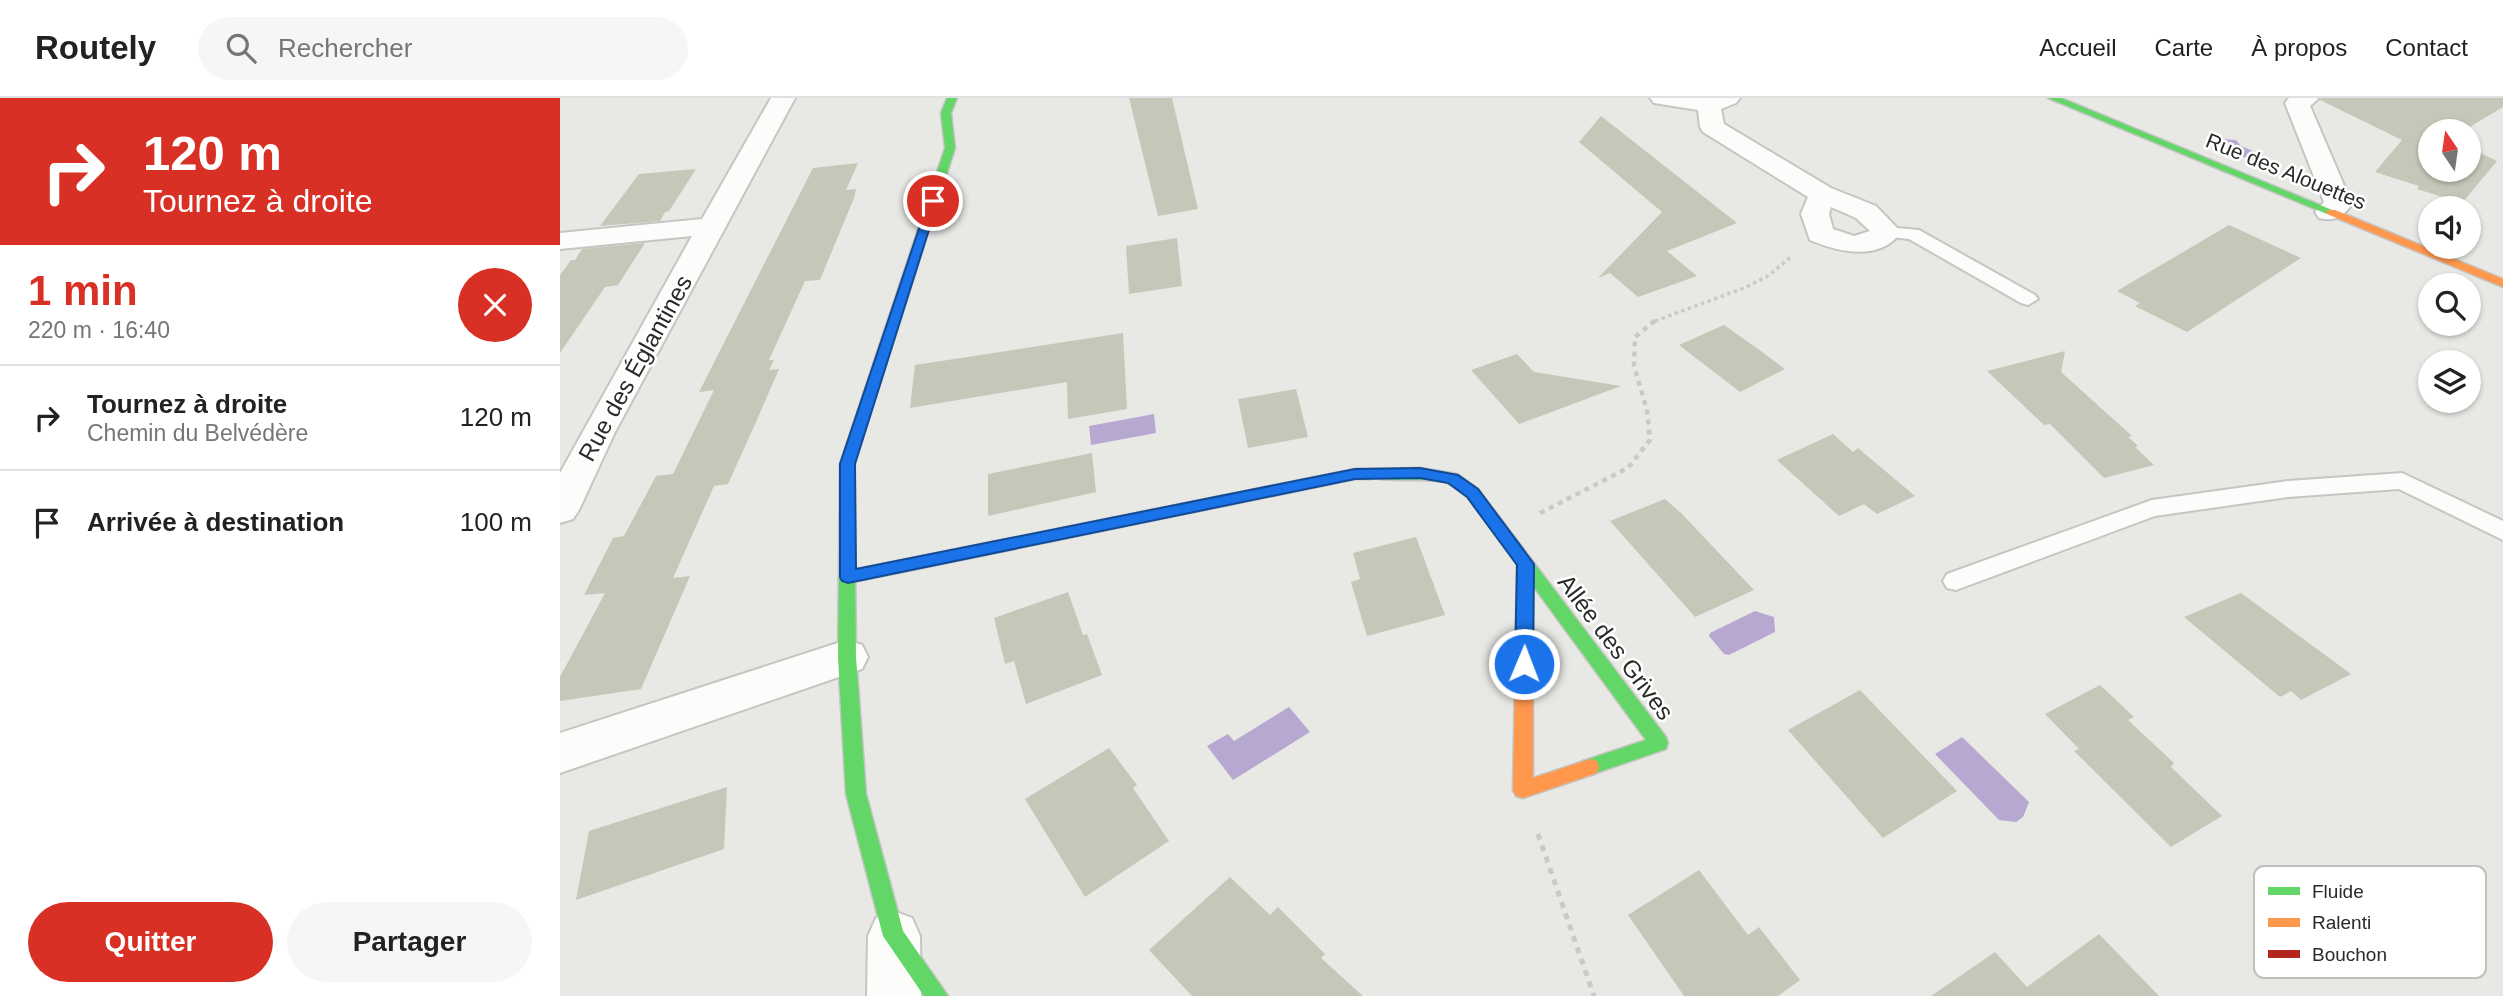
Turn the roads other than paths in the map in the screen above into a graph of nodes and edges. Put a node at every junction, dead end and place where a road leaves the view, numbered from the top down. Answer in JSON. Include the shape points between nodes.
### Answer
{"nodes":[{"id":1,"x":783,"y":98,"type":"edge"},
{"id":2,"x":951,"y":98,"type":"edge"},
{"id":3,"x":1662,"y":98,"type":"edge"},
{"id":4,"x":2053,"y":98,"type":"edge"},
{"id":5,"x":2307,"y":98,"type":"edge"},
{"id":6,"x":1719,"y":101,"type":"edge"},
{"id":7,"x":1822,"y":194,"type":"junction"},
{"id":8,"x":2329,"y":212,"type":"junction"},
{"id":9,"x":713,"y":226,"type":"junction"},
{"id":10,"x":1887,"y":232,"type":"junction"},
{"id":11,"x":560,"y":241,"type":"edge"},
{"id":12,"x":2503,"y":283,"type":"edge"},
{"id":13,"x":2028,"y":299,"type":"dead end"},
{"id":14,"x":598,"y":432,"type":"junction"},
{"id":15,"x":560,"y":436,"type":"edge"},
{"id":16,"x":560,"y":510,"type":"edge"},
{"id":17,"x":2503,"y":531,"type":"edge"},
{"id":18,"x":1525,"y":564,"type":"junction"},
{"id":19,"x":848,"y":577,"type":"junction"},
{"id":20,"x":1956,"y":581,"type":"dead end"},
{"id":21,"x":847,"y":657,"type":"junction"},
{"id":22,"x":560,"y":753,"type":"edge"},
{"id":23,"x":894,"y":936,"type":"junction"},
{"id":24,"x":894,"y":996,"type":"edge"},
{"id":25,"x":937,"y":996,"type":"edge"}],
"edges":[{"from":1,"to":9,"type":"street","name":"Rue des Églantines"},
{"from":2,"to":19,"type":"street","via":[[946,113],[950,148],[848,464]]},
{"from":3,"to":6,"type":"street"},
{"from":4,"to":8,"type":"street","name":"Rue des Alouettes"},
{"from":5,"to":8,"type":"street","via":[[2297,103],[2338,204]]},
{"from":6,"to":7,"type":"street","via":[[1712,127]]},
{"from":7,"to":10,"type":"street","via":[[1866,212]]},
{"from":7,"to":10,"type":"street","via":[[1815,214],[1820,234],[1843,245],[1875,243]]},
{"from":8,"to":12,"type":"street","name":"Rue des Alouettes"},
{"from":9,"to":11,"type":"street"},
{"from":9,"to":14,"type":"street","name":"Rue des Églantines"},
{"from":10,"to":13,"type":"lane","via":[[1913,234]]},
{"from":14,"to":15,"type":"street"},
{"from":14,"to":16,"type":"street","name":"Rue des Églantines"},
{"from":17,"to":20,"type":"lane","via":[[2402,481],[2288,489],[2152,508]]},
{"from":18,"to":18,"type":"street","name":"Allée des Grives","via":[[1659,743],[1523,790]]},
{"from":18,"to":19,"type":"street","name":"Allée des Grives","via":[[1473,493],[1452,478],[1420,473],[1355,474]]},
{"from":19,"to":21,"type":"street"},
{"from":21,"to":22,"type":"street"},
{"from":21,"to":23,"type":"street","via":[[856,794]]},
{"from":23,"to":24,"type":"street"},
{"from":23,"to":25,"type":"street"}]}
